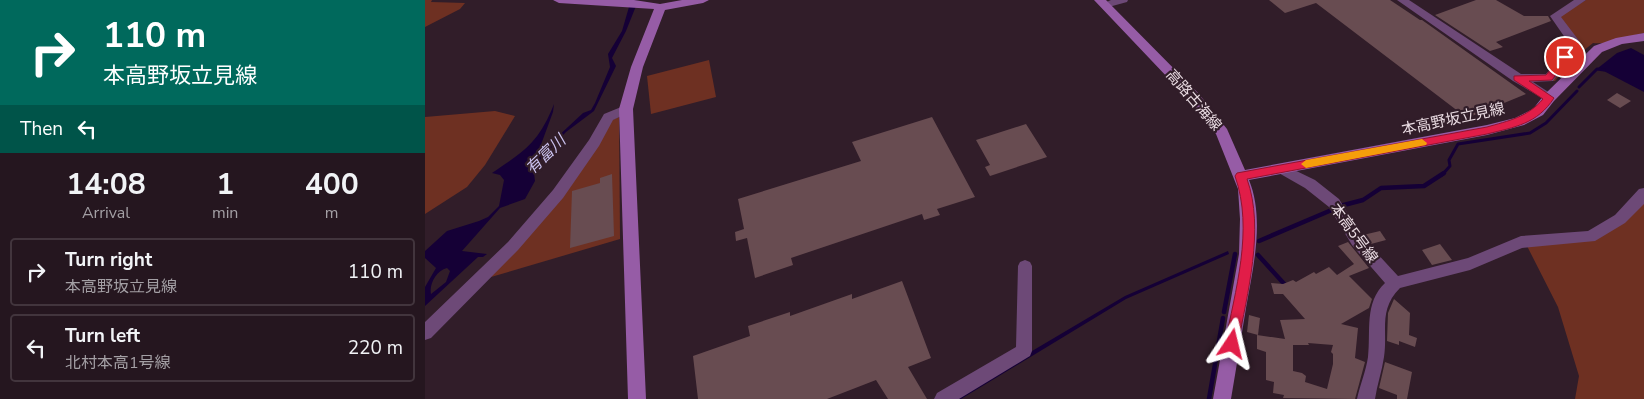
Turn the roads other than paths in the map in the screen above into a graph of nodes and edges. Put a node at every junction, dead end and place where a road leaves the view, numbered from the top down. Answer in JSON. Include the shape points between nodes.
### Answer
{"nodes":[{"id":1,"x":559,"y":0,"type":"edge"},
{"id":2,"x":703,"y":0,"type":"edge"},
{"id":3,"x":1123,"y":0,"type":"edge"},
{"id":4,"x":1402,"y":0,"type":"edge"},
{"id":5,"x":1581,"y":0,"type":"edge"},
{"id":6,"x":654,"y":3,"type":"edge"},
{"id":7,"x":1103,"y":3,"type":"edge"},
{"id":8,"x":1644,"y":37,"type":"edge"},
{"id":9,"x":1517,"y":78,"type":"junction"},
{"id":10,"x":1549,"y":98,"type":"junction"},
{"id":11,"x":626,"y":109,"type":"junction"},
{"id":12,"x":1282,"y":169,"type":"junction"},
{"id":13,"x":1241,"y":176,"type":"junction"},
{"id":14,"x":1644,"y":193,"type":"edge"},
{"id":15,"x":1025,"y":266,"type":"dead end"},
{"id":16,"x":1395,"y":283,"type":"junction"},
{"id":17,"x":425,"y":334,"type":"edge"},
{"id":18,"x":637,"y":399,"type":"edge"},
{"id":19,"x":943,"y":399,"type":"edge"},
{"id":20,"x":1222,"y":399,"type":"edge"},
{"id":21,"x":1365,"y":399,"type":"edge"}],
"edges":[{"from":1,"to":6,"type":"street"},
{"from":2,"to":6,"type":"street"},
{"from":3,"to":7,"type":"street"},
{"from":4,"to":9,"type":"street"},
{"from":5,"to":9,"type":"street","via":[[1555,16],[1574,46],[1549,78]]},
{"from":6,"to":11,"type":"street"},
{"from":7,"to":13,"type":"street","name":"高路古海線","via":[[1205,110],[1222,132]]},
{"from":8,"to":10,"type":"street","name":"本高野坂立見線","via":[[1598,49]]},
{"from":9,"to":10,"type":"street"},
{"from":10,"to":12,"type":"street","name":"本高野坂立見線","via":[[1538,112],[1511,124]]},
{"from":11,"to":17,"type":"street","via":[[608,117],[558,194],[501,258]]},
{"from":11,"to":18,"type":"street"},
{"from":12,"to":13,"type":"street","name":"本高野坂立見線"},
{"from":12,"to":16,"type":"street","name":"本高5号線","via":[[1317,188],[1334,203],[1362,248]]},
{"from":13,"to":20,"type":"street","name":"高路古海線","via":[[1248,219],[1247,254]]},
{"from":14,"to":16,"type":"street","via":[[1629,213],[1590,237],[1521,242],[1470,264]]},
{"from":15,"to":19,"type":"street","via":[[1024,351]]},
{"from":16,"to":21,"type":"street","via":[[1384,292],[1379,302],[1376,357]]}]}
